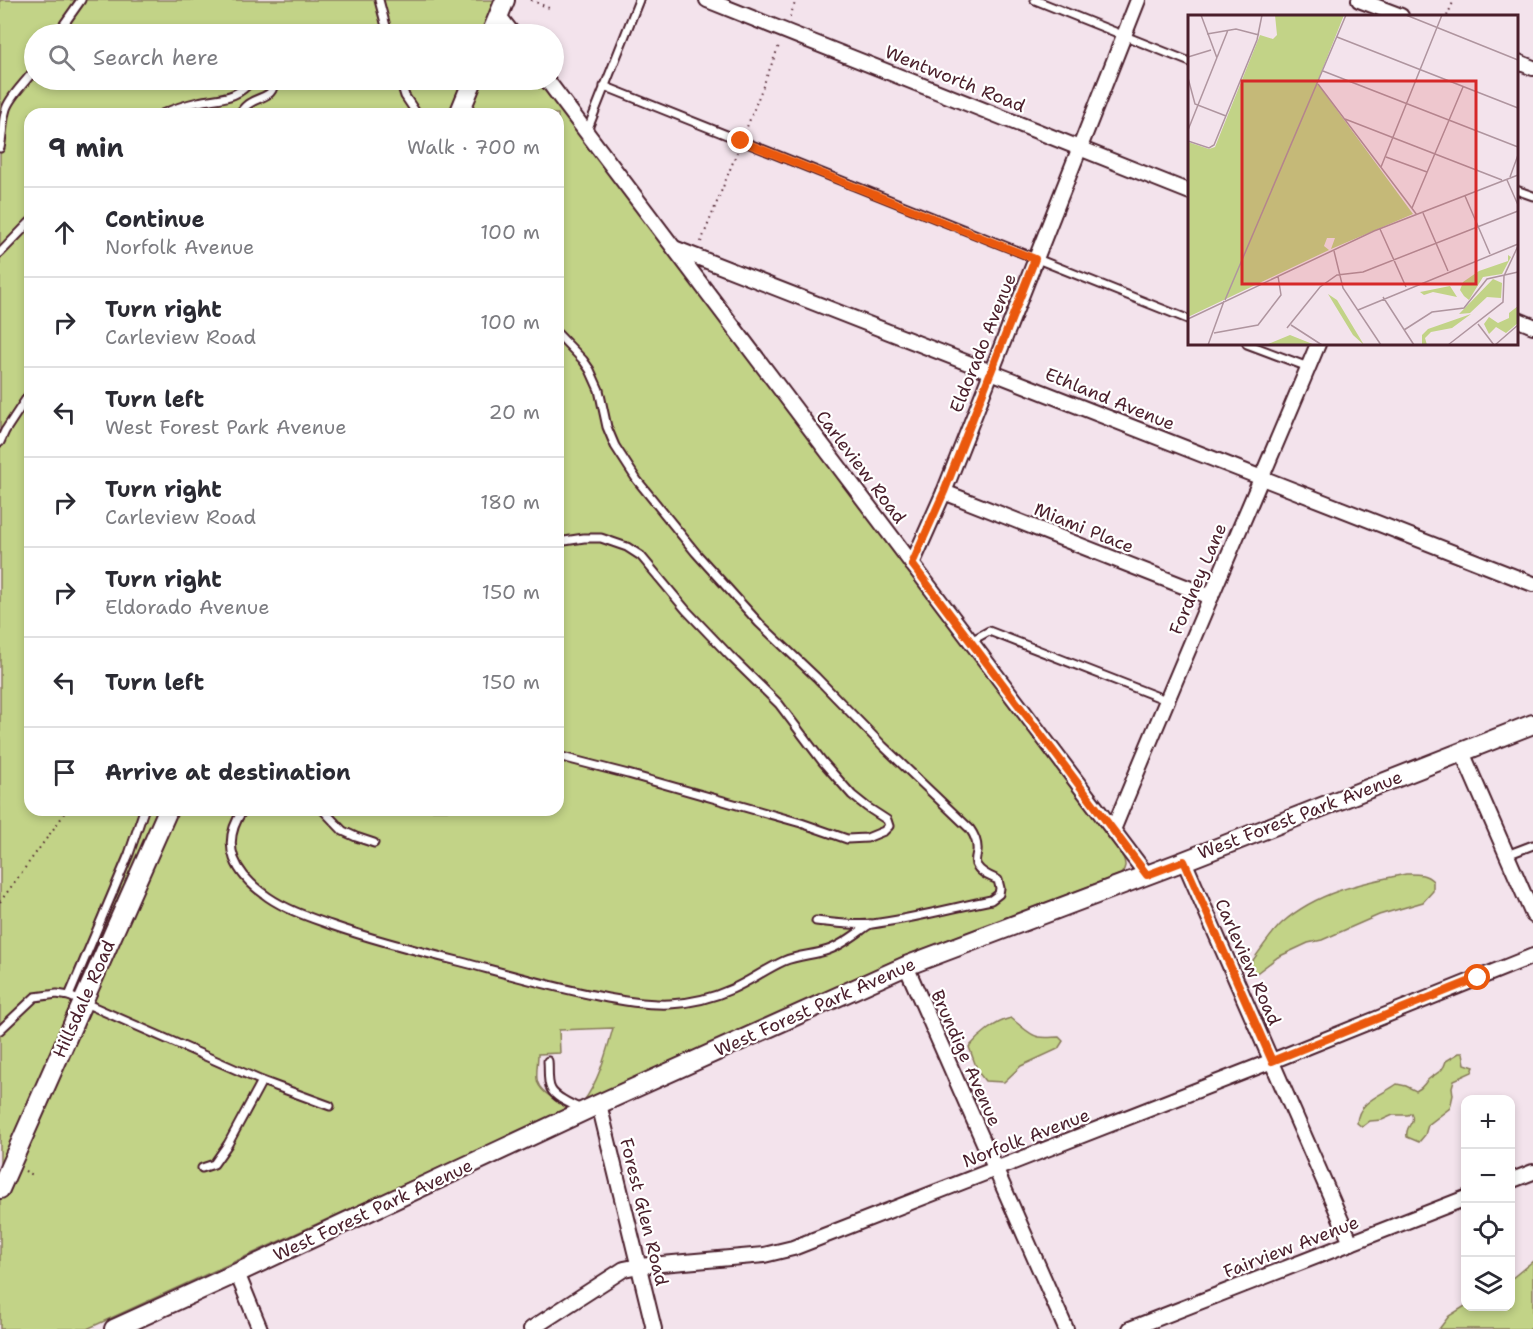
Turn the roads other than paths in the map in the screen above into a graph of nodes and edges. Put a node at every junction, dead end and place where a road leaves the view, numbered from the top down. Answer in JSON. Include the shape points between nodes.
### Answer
{"nodes":[{"id":1,"x":81,"y":0,"type":"edge"},
{"id":2,"x":379,"y":0,"type":"edge"},
{"id":3,"x":639,"y":0,"type":"edge"},
{"id":4,"x":706,"y":0,"type":"edge"},
{"id":5,"x":1035,"y":0,"type":"edge"},
{"id":6,"x":1138,"y":0,"type":"edge"},
{"id":7,"x":1359,"y":0,"type":"edge"},
{"id":8,"x":502,"y":8,"type":"edge"},
{"id":9,"x":1398,"y":15,"type":"edge"},
{"id":10,"x":64,"y":24,"type":"edge"},
{"id":11,"x":385,"y":24,"type":"edge"},
{"id":12,"x":495,"y":24,"type":"edge"},
{"id":13,"x":509,"y":24,"type":"edge"},
{"id":14,"x":1124,"y":36,"type":"junction"},
{"id":15,"x":1188,"y":61,"type":"edge"},
{"id":16,"x":1518,"y":62,"type":"edge"},
{"id":17,"x":1533,"y":68,"type":"edge"},
{"id":18,"x":24,"y":83,"type":"edge"},
{"id":19,"x":604,"y":87,"type":"junction"},
{"id":20,"x":243,"y":90,"type":"edge"},
{"id":21,"x":272,"y":90,"type":"edge"},
{"id":22,"x":403,"y":90,"type":"edge"},
{"id":23,"x":469,"y":90,"type":"edge"},
{"id":24,"x":556,"y":90,"type":"edge"},
{"id":25,"x":180,"y":108,"type":"edge"},
{"id":26,"x":245,"y":108,"type":"edge"},
{"id":27,"x":413,"y":108,"type":"edge"},
{"id":28,"x":461,"y":108,"type":"edge"},
{"id":29,"x":587,"y":131,"type":"junction"},
{"id":30,"x":0,"y":148,"type":"edge"},
{"id":31,"x":1079,"y":148,"type":"junction"},
{"id":32,"x":1188,"y":191,"type":"edge"},
{"id":33,"x":1518,"y":191,"type":"edge"},
{"id":34,"x":1533,"y":196,"type":"edge"},
{"id":35,"x":24,"y":228,"type":"edge"},
{"id":36,"x":673,"y":248,"type":"junction"},
{"id":37,"x":0,"y":253,"type":"edge"},
{"id":38,"x":1035,"y":259,"type":"junction"},
{"id":39,"x":1188,"y":319,"type":"edge"},
{"id":40,"x":1518,"y":320,"type":"edge"},
{"id":41,"x":1533,"y":326,"type":"edge"},
{"id":42,"x":564,"y":340,"type":"edge"},
{"id":43,"x":1250,"y":345,"type":"edge"},
{"id":44,"x":1318,"y":345,"type":"edge"},
{"id":45,"x":1308,"y":368,"type":"junction"},
{"id":46,"x":991,"y":372,"type":"junction"},
{"id":47,"x":24,"y":402,"type":"edge"},
{"id":48,"x":0,"y":442,"type":"edge"},
{"id":49,"x":1261,"y":478,"type":"junction"},
{"id":50,"x":944,"y":492,"type":"junction"},
{"id":51,"x":564,"y":541,"type":"edge"},
{"id":52,"x":912,"y":564,"type":"junction"},
{"id":53,"x":1533,"y":584,"type":"edge"},
{"id":54,"x":1211,"y":597,"type":"junction"},
{"id":55,"x":970,"y":641,"type":"junction"},
{"id":56,"x":1166,"y":700,"type":"junction"},
{"id":57,"x":1533,"y":724,"type":"edge"},
{"id":58,"x":1462,"y":752,"type":"junction"},
{"id":59,"x":564,"y":758,"type":"edge"},
{"id":60,"x":142,"y":816,"type":"edge"},
{"id":61,"x":165,"y":816,"type":"edge"},
{"id":62,"x":239,"y":816,"type":"edge"},
{"id":63,"x":329,"y":816,"type":"edge"},
{"id":64,"x":1113,"y":830,"type":"junction"},
{"id":65,"x":374,"y":843,"type":"dead end"},
{"id":66,"x":1533,"y":845,"type":"edge"},
{"id":67,"x":1507,"y":855,"type":"junction"},
{"id":68,"x":1184,"y":861,"type":"junction"},
{"id":69,"x":1147,"y":875,"type":"junction"},
{"id":70,"x":1533,"y":915,"type":"edge"},
{"id":71,"x":816,"y":921,"type":"dead end"},
{"id":72,"x":870,"y":924,"type":"junction"},
{"id":73,"x":1533,"y":956,"type":"edge"},
{"id":74,"x":906,"y":966,"type":"junction"},
{"id":75,"x":76,"y":999,"type":"junction"},
{"id":76,"x":0,"y":1030,"type":"edge"},
{"id":77,"x":548,"y":1061,"type":"dead end"},
{"id":78,"x":1272,"y":1061,"type":"junction"},
{"id":79,"x":262,"y":1081,"type":"junction"},
{"id":80,"x":330,"y":1106,"type":"dead end"},
{"id":81,"x":592,"y":1108,"type":"junction"},
{"id":82,"x":202,"y":1168,"type":"dead end"},
{"id":83,"x":996,"y":1169,"type":"junction"},
{"id":84,"x":1533,"y":1172,"type":"edge"},
{"id":85,"x":1515,"y":1179,"type":"edge"},
{"id":86,"x":0,"y":1189,"type":"edge"},
{"id":87,"x":1461,"y":1200,"type":"edge"},
{"id":88,"x":1351,"y":1243,"type":"junction"},
{"id":89,"x":639,"y":1266,"type":"junction"},
{"id":90,"x":237,"y":1274,"type":"junction"},
{"id":91,"x":114,"y":1329,"type":"edge"},
{"id":92,"x":260,"y":1329,"type":"edge"},
{"id":93,"x":531,"y":1329,"type":"edge"},
{"id":94,"x":654,"y":1329,"type":"edge"},
{"id":95,"x":1066,"y":1329,"type":"edge"},
{"id":96,"x":1131,"y":1329,"type":"edge"}],
"edges":[{"from":1,"to":10,"type":"lane"},
{"from":2,"to":11,"type":"lane"},
{"from":3,"to":19,"type":"lane"},
{"from":4,"to":31,"type":"street","name":"Wentworth Road"},
{"from":5,"to":14,"type":"lane"},
{"from":6,"to":14,"type":"street","name":"Eldorado Avenue"},
{"from":7,"to":9,"type":"street"},
{"from":8,"to":12,"type":"main road"},
{"from":8,"to":13,"type":"street"},
{"from":14,"to":15,"type":"lane"},
{"from":14,"to":31,"type":"street","name":"Eldorado Avenue"},
{"from":16,"to":17,"type":"street"},
{"from":18,"to":30,"type":"lane","via":[[6,108]]},
{"from":19,"to":29,"type":"lane"},
{"from":19,"to":38,"type":"lane"},
{"from":20,"to":25,"type":"lane","via":[[223,99]]},
{"from":21,"to":26,"type":"lane"},
{"from":22,"to":27,"type":"lane"},
{"from":23,"to":28,"type":"main road"},
{"from":24,"to":29,"type":"street","name":"Carleview Road"},
{"from":29,"to":36,"type":"street","name":"Carleview Road"},
{"from":31,"to":32,"type":"street","name":"Wentworth Road"},
{"from":31,"to":38,"type":"street","name":"Eldorado Avenue"},
{"from":33,"to":34,"type":"lane"},
{"from":35,"to":37,"type":"lane"},
{"from":36,"to":46,"type":"street","name":"Ethland Avenue"},
{"from":36,"to":52,"type":"street","name":"Carleview Road"},
{"from":38,"to":39,"type":"lane"},
{"from":38,"to":46,"type":"street","name":"Eldorado Avenue"},
{"from":40,"to":41,"type":"street"},
{"from":42,"to":72,"type":"lane","via":[[590,370],[615,446],[645,490],[759,624],[970,829],[975,836],[977,866],[998,880],[999,894],[991,900]]},
{"from":43,"to":45,"type":"lane"},
{"from":44,"to":45,"type":"street","name":"Fordney Lane"},
{"from":45,"to":49,"type":"street","name":"Fordney Lane"},
{"from":46,"to":49,"type":"street","name":"Ethland Avenue"},
{"from":46,"to":50,"type":"street","name":"Eldorado Avenue"},
{"from":47,"to":48,"type":"lane"},
{"from":49,"to":53,"type":"street","name":"Ethland Avenue"},
{"from":49,"to":54,"type":"street","name":"Fordney Lane"},
{"from":50,"to":52,"type":"street","name":"Eldorado Avenue"},
{"from":50,"to":54,"type":"street","name":"Miami Place"},
{"from":51,"to":59,"type":"lane","via":[[601,538],[641,556],[693,617],[779,705],[852,795],[887,820],[888,826],[867,838],[848,839]]},
{"from":52,"to":55,"type":"street","name":"Carleview Road"},
{"from":54,"to":56,"type":"street","name":"Fordney Lane"},
{"from":55,"to":56,"type":"lane","via":[[989,631]]},
{"from":55,"to":64,"type":"street","name":"Carleview Road"},
{"from":56,"to":64,"type":"street","name":"Fordney Lane"},
{"from":57,"to":58,"type":"main road","name":"West Forest Park Avenue"},
{"from":58,"to":67,"type":"street"},
{"from":58,"to":68,"type":"main road","name":"West Forest Park Avenue"},
{"from":60,"to":75,"type":"lane"},
{"from":61,"to":75,"type":"main road","name":"Hillsdale Road"},
{"from":62,"to":72,"type":"lane","via":[[231,840],[234,861],[255,887],[293,911],[368,938],[621,1001],[669,1004],[709,998],[784,961],[830,950]]},
{"from":63,"to":65,"type":"lane","via":[[343,831]]},
{"from":64,"to":69,"type":"street","name":"Carleview Road"},
{"from":66,"to":67,"type":"lane"},
{"from":67,"to":70,"type":"street"},
{"from":68,"to":69,"type":"main road","name":"West Forest Park Avenue"},
{"from":68,"to":78,"type":"street","name":"Carleview Road"},
{"from":69,"to":74,"type":"main road","name":"West Forest Park Avenue"},
{"from":71,"to":72,"type":"lane"},
{"from":73,"to":78,"type":"street","name":"Norfolk Avenue"},
{"from":74,"to":81,"type":"main road","name":"West Forest Park Avenue"},
{"from":74,"to":83,"type":"street","name":"Brundige Avenue"},
{"from":75,"to":76,"type":"lane","via":[[57,994],[35,997]]},
{"from":75,"to":79,"type":"lane"},
{"from":75,"to":86,"type":"main road","name":"Hillsdale Road"},
{"from":77,"to":81,"type":"lane","via":[[552,1091]]},
{"from":78,"to":83,"type":"street","name":"Norfolk Avenue"},
{"from":78,"to":88,"type":"street","name":"Carleview Road"},
{"from":79,"to":80,"type":"lane"},
{"from":79,"to":82,"type":"lane","via":[[228,1144],[214,1164]]},
{"from":81,"to":89,"type":"street","name":"Forest Glen Road"},
{"from":81,"to":90,"type":"main road","name":"West Forest Park Avenue"},
{"from":83,"to":89,"type":"street","name":"Norfolk Avenue","via":[[778,1253]]},
{"from":83,"to":95,"type":"street","name":"Brundige Avenue"},
{"from":84,"to":85,"type":"street"},
{"from":87,"to":88,"type":"street","name":"Fairview Avenue"},
{"from":88,"to":96,"type":"street","name":"Fairview Avenue"},
{"from":89,"to":93,"type":"street","name":"Norfolk Avenue","via":[[624,1269]]},
{"from":89,"to":94,"type":"street","name":"Forest Glen Road"},
{"from":90,"to":91,"type":"main road","name":"West Forest Park Avenue"},
{"from":90,"to":92,"type":"street"}]}
